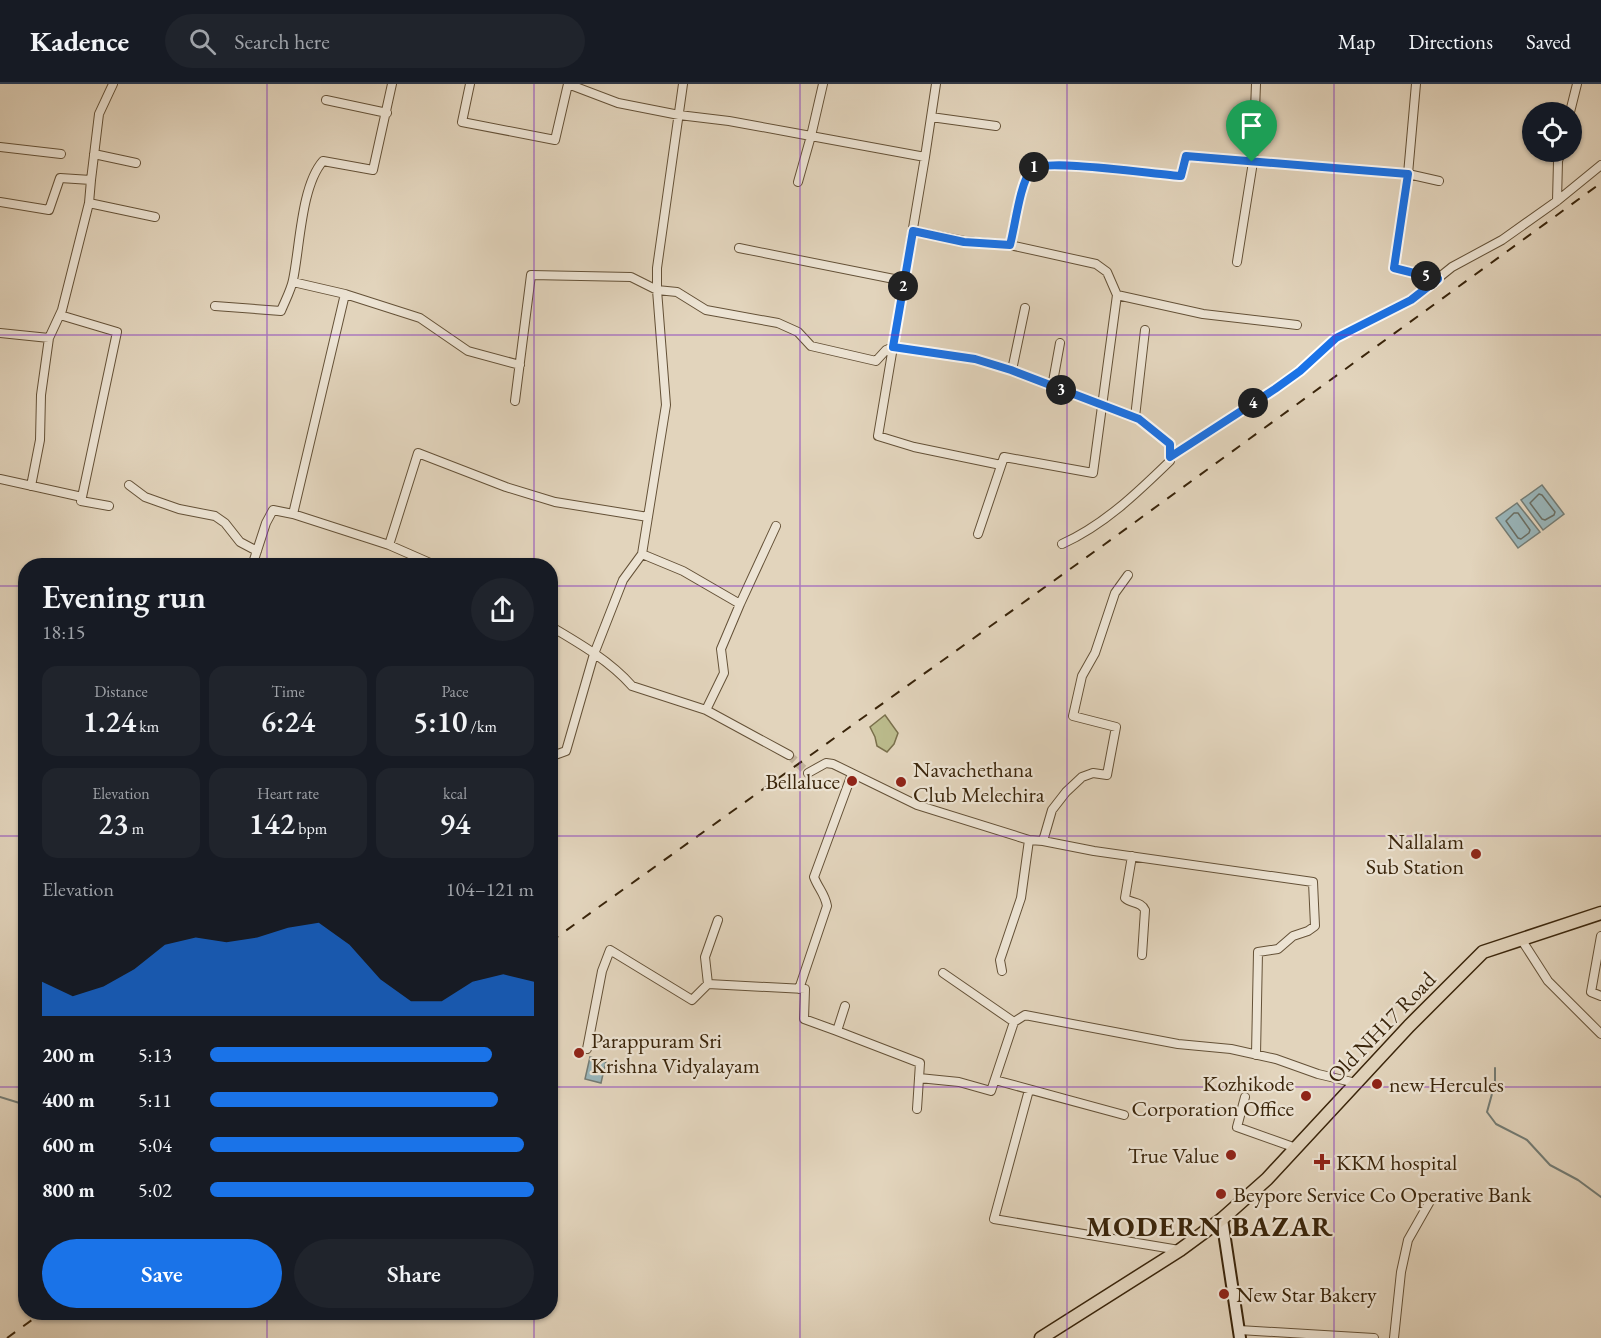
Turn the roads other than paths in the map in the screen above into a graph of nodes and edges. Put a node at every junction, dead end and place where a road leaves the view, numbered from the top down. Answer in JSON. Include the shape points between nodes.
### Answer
{"nodes":[{"id":1,"x":113,"y":84,"type":"edge"},
{"id":2,"x":392,"y":84,"type":"edge"},
{"id":3,"x":470,"y":84,"type":"edge"},
{"id":4,"x":568,"y":84,"type":"edge"},
{"id":5,"x":683,"y":84,"type":"edge"},
{"id":6,"x":823,"y":84,"type":"edge"},
{"id":7,"x":936,"y":84,"type":"edge"},
{"id":8,"x":1256,"y":84,"type":"edge"},
{"id":9,"x":1416,"y":84,"type":"edge"},
{"id":10,"x":1577,"y":84,"type":"edge"},
{"id":11,"x":326,"y":100,"type":"dead end"},
{"id":12,"x":1572,"y":102,"type":"edge"},
{"id":13,"x":387,"y":113,"type":"junction"},
{"id":14,"x":679,"y":115,"type":"junction"},
{"id":15,"x":931,"y":117,"type":"junction"},
{"id":16,"x":996,"y":126,"type":"dead end"},
{"id":17,"x":811,"y":136,"type":"junction"},
{"id":18,"x":0,"y":147,"type":"edge"},
{"id":19,"x":61,"y":154,"type":"dead end"},
{"id":20,"x":94,"y":154,"type":"junction"},
{"id":21,"x":925,"y":158,"type":"junction"},
{"id":22,"x":1252,"y":162,"type":"junction"},
{"id":23,"x":1558,"y":162,"type":"edge"},
{"id":24,"x":136,"y":163,"type":"dead end"},
{"id":25,"x":1601,"y":165,"type":"edge"},
{"id":26,"x":1408,"y":174,"type":"junction"},
{"id":27,"x":91,"y":180,"type":"junction"},
{"id":28,"x":1438,"y":181,"type":"dead end"},
{"id":29,"x":798,"y":182,"type":"dead end"},
{"id":30,"x":1557,"y":201,"type":"junction"},
{"id":31,"x":0,"y":202,"type":"edge"},
{"id":32,"x":89,"y":203,"type":"junction"},
{"id":33,"x":155,"y":217,"type":"dead end"},
{"id":34,"x":913,"y":231,"type":"junction"},
{"id":35,"x":1010,"y":245,"type":"junction"},
{"id":36,"x":740,"y":248,"type":"dead end"},
{"id":37,"x":1237,"y":262,"type":"dead end"},
{"id":38,"x":1438,"y":279,"type":"junction"},
{"id":39,"x":293,"y":282,"type":"junction"},
{"id":40,"x":904,"y":282,"type":"junction"},
{"id":41,"x":657,"y":290,"type":"junction"},
{"id":42,"x":345,"y":294,"type":"junction"},
{"id":43,"x":1117,"y":295,"type":"junction"},
{"id":44,"x":215,"y":306,"type":"dead end"},
{"id":45,"x":1025,"y":308,"type":"dead end"},
{"id":46,"x":60,"y":315,"type":"junction"},
{"id":47,"x":1298,"y":325,"type":"dead end"},
{"id":48,"x":1145,"y":330,"type":"dead end"},
{"id":49,"x":0,"y":333,"type":"edge"},
{"id":50,"x":49,"y":338,"type":"junction"},
{"id":51,"x":1060,"y":343,"type":"dead end"},
{"id":52,"x":893,"y":347,"type":"junction"},
{"id":53,"x":520,"y":365,"type":"junction"},
{"id":54,"x":1011,"y":370,"type":"junction"},
{"id":55,"x":1052,"y":387,"type":"junction"},
{"id":56,"x":515,"y":401,"type":"dead end"},
{"id":57,"x":1103,"y":406,"type":"junction"},
{"id":58,"x":1135,"y":417,"type":"junction"},
{"id":59,"x":1170,"y":457,"type":"junction"},
{"id":60,"x":1001,"y":465,"type":"junction"},
{"id":61,"x":0,"y":478,"type":"edge"},
{"id":62,"x":129,"y":485,"type":"dead end"},
{"id":63,"x":31,"y":486,"type":"junction"},
{"id":64,"x":82,"y":497,"type":"junction"},
{"id":65,"x":109,"y":506,"type":"dead end"},
{"id":66,"x":293,"y":514,"type":"junction"},
{"id":67,"x":648,"y":517,"type":"junction"},
{"id":68,"x":776,"y":526,"type":"dead end"},
{"id":69,"x":978,"y":534,"type":"dead end"},
{"id":70,"x":1062,"y":544,"type":"dead end"},
{"id":71,"x":389,"y":545,"type":"junction"},
{"id":72,"x":257,"y":551,"type":"junction"},
{"id":73,"x":642,"y":554,"type":"junction"},
{"id":74,"x":255,"y":558,"type":"edge"},
{"id":75,"x":419,"y":558,"type":"edge"},
{"id":76,"x":1128,"y":575,"type":"dead end"},
{"id":77,"x":740,"y":604,"type":"junction"},
{"id":78,"x":558,"y":631,"type":"edge"},
{"id":79,"x":594,"y":654,"type":"junction"},
{"id":80,"x":706,"y":710,"type":"junction"},
{"id":81,"x":558,"y":754,"type":"edge"},
{"id":82,"x":789,"y":755,"type":"tunnel mouth"},
{"id":83,"x":808,"y":773,"type":"dead end"},
{"id":84,"x":852,"y":774,"type":"junction"},
{"id":85,"x":1029,"y":840,"type":"junction"},
{"id":86,"x":1043,"y":841,"type":"junction"},
{"id":87,"x":1132,"y":856,"type":"junction"},
{"id":88,"x":1601,"y":913,"type":"edge"},
{"id":89,"x":718,"y":920,"type":"dead end"},
{"id":90,"x":1601,"y":936,"type":"edge"},
{"id":91,"x":1521,"y":939,"type":"junction"},
{"id":92,"x":1142,"y":955,"type":"dead end"},
{"id":93,"x":1002,"y":971,"type":"dead end"},
{"id":94,"x":943,"y":973,"type":"dead end"},
{"id":95,"x":708,"y":984,"type":"junction"},
{"id":96,"x":799,"y":989,"type":"junction"},
{"id":97,"x":1601,"y":996,"type":"edge"},
{"id":98,"x":845,"y":1006,"type":"dead end"},
{"id":99,"x":1014,"y":1022,"type":"junction"},
{"id":100,"x":837,"y":1031,"type":"junction"},
{"id":101,"x":1601,"y":1034,"type":"edge"},
{"id":102,"x":586,"y":1049,"type":"dead end"},
{"id":103,"x":1256,"y":1055,"type":"junction"},
{"id":104,"x":919,"y":1078,"type":"junction"},
{"id":105,"x":995,"y":1080,"type":"junction"},
{"id":106,"x":1356,"y":1083,"type":"junction"},
{"id":107,"x":1029,"y":1090,"type":"junction"},
{"id":108,"x":1245,"y":1097,"type":"dead end"},
{"id":109,"x":917,"y":1109,"type":"dead end"},
{"id":110,"x":1124,"y":1115,"type":"dead end"},
{"id":111,"x":1296,"y":1148,"type":"junction"},
{"id":112,"x":1433,"y":1196,"type":"dead end"},
{"id":113,"x":1222,"y":1219,"type":"junction"},
{"id":114,"x":1180,"y":1250,"type":"junction"},
{"id":115,"x":1240,"y":1334,"type":"edge"},
{"id":116,"x":1041,"y":1338,"type":"edge"},
{"id":117,"x":1374,"y":1338,"type":"edge"},
{"id":118,"x":1394,"y":1338,"type":"edge"}],
"edges":[{"from":1,"to":20,"type":"street","via":[[99,114]]},
{"from":2,"to":13,"type":"street"},
{"from":3,"to":4,"type":"street","via":[[462,122],[555,140]]},
{"from":4,"to":14,"type":"street","via":[[618,103]]},
{"from":5,"to":14,"type":"street"},
{"from":6,"to":17,"type":"street"},
{"from":7,"to":15,"type":"street"},
{"from":8,"to":22,"type":"street"},
{"from":9,"to":26,"type":"street"},
{"from":10,"to":12,"type":"street"},
{"from":11,"to":13,"type":"street"},
{"from":13,"to":39,"type":"street","via":[[373,170],[323,161],[316,169]]},
{"from":14,"to":17,"type":"street"},
{"from":14,"to":41,"type":"street"},
{"from":15,"to":16,"type":"street"},
{"from":15,"to":21,"type":"street"},
{"from":17,"to":21,"type":"street"},
{"from":17,"to":29,"type":"street"},
{"from":18,"to":19,"type":"street"},
{"from":20,"to":24,"type":"street"},
{"from":20,"to":27,"type":"street"},
{"from":21,"to":34,"type":"street"},
{"from":22,"to":26,"type":"street"},
{"from":22,"to":35,"type":"street","via":[[1186,156],[1181,176],[1037,165],[1025,182]]},
{"from":22,"to":37,"type":"street"},
{"from":23,"to":30,"type":"street"},
{"from":25,"to":30,"type":"street"},
{"from":26,"to":28,"type":"street"},
{"from":26,"to":38,"type":"street","via":[[1394,268]]},
{"from":27,"to":31,"type":"street","via":[[60,178],[49,210]]},
{"from":27,"to":32,"type":"street"},
{"from":30,"to":38,"type":"street"},
{"from":32,"to":33,"type":"street"},
{"from":32,"to":46,"type":"street"},
{"from":34,"to":35,"type":"street","via":[[964,242]]},
{"from":34,"to":40,"type":"street"},
{"from":35,"to":43,"type":"street","via":[[1096,264],[1107,272]]},
{"from":36,"to":40,"type":"street"},
{"from":38,"to":59,"type":"street","via":[[1411,300],[1336,338],[1275,389]]},
{"from":39,"to":42,"type":"street"},
{"from":39,"to":44,"type":"street","via":[[281,311]]},
{"from":40,"to":52,"type":"street"},
{"from":41,"to":52,"type":"street","via":[[677,292],[706,310],[778,323],[798,332],[811,346],[876,361]]},
{"from":41,"to":53,"type":"street","via":[[631,277],[531,275]]},
{"from":41,"to":67,"type":"street","via":[[666,405]]},
{"from":42,"to":53,"type":"street","via":[[420,318],[468,351]]},
{"from":42,"to":66,"type":"street"},
{"from":43,"to":47,"type":"street","via":[[1203,314]]},
{"from":43,"to":57,"type":"street"},
{"from":45,"to":54,"type":"street"},
{"from":46,"to":50,"type":"street"},
{"from":46,"to":64,"type":"street","via":[[117,332]]},
{"from":48,"to":58,"type":"street"},
{"from":49,"to":50,"type":"street"},
{"from":50,"to":63,"type":"street","via":[[40,440]]},
{"from":51,"to":55,"type":"street"},
{"from":52,"to":54,"type":"street","via":[[975,359]]},
{"from":52,"to":60,"type":"street","via":[[878,436]]},
{"from":53,"to":56,"type":"street"},
{"from":54,"to":55,"type":"street"},
{"from":55,"to":57,"type":"street"},
{"from":57,"to":58,"type":"street"},
{"from":57,"to":60,"type":"street","via":[[1094,472],[1004,457]]},
{"from":58,"to":59,"type":"street","via":[[1170,444]]},
{"from":59,"to":70,"type":"street","via":[[1106,519]]},
{"from":60,"to":69,"type":"street"},
{"from":61,"to":63,"type":"street"},
{"from":62,"to":72,"type":"street","via":[[152,500],[215,516],[240,542]]},
{"from":63,"to":64,"type":"street"},
{"from":64,"to":65,"type":"street","via":[[81,501]]},
{"from":66,"to":71,"type":"street"},
{"from":66,"to":72,"type":"street","via":[[273,510]]},
{"from":67,"to":71,"type":"street","via":[[555,502],[418,453]]},
{"from":67,"to":73,"type":"street"},
{"from":68,"to":77,"type":"street"},
{"from":71,"to":75,"type":"street"},
{"from":72,"to":74,"type":"street"},
{"from":73,"to":77,"type":"street","via":[[683,571]]},
{"from":73,"to":79,"type":"street","via":[[623,580]]},
{"from":76,"to":86,"type":"street","via":[[1115,593],[1095,653],[1082,676],[1073,716],[1116,727],[1107,775],[1093,773],[1082,777],[1066,792],[1052,810]]},
{"from":77,"to":80,"type":"street","via":[[721,649],[724,673]]},
{"from":78,"to":79,"type":"street"},
{"from":79,"to":80,"type":"street","via":[[632,686]]},
{"from":79,"to":81,"type":"street","via":[[566,751]]},
{"from":80,"to":82,"type":"street"},
{"from":83,"to":84,"type":"street","via":[[826,763]]},
{"from":84,"to":85,"type":"street","via":[[927,809]]},
{"from":84,"to":96,"type":"street","via":[[814,877],[825,894],[827,906]]},
{"from":85,"to":86,"type":"street"},
{"from":85,"to":93,"type":"street","via":[[1021,898],[1000,960]]},
{"from":86,"to":87,"type":"street"},
{"from":87,"to":92,"type":"street","via":[[1125,898],[1145,910]]},
{"from":87,"to":103,"type":"street","via":[[1313,882],[1315,926],[1293,936],[1278,949],[1258,952]]},
{"from":88,"to":91,"type":"main road","name":"Old NH17 Road"},
{"from":89,"to":95,"type":"street","via":[[705,957]]},
{"from":90,"to":97,"type":"street","via":[[1591,992]]},
{"from":91,"to":101,"type":"street","via":[[1548,981]]},
{"from":91,"to":106,"type":"main road","name":"Old NH17 Road","via":[[1483,952]]},
{"from":94,"to":99,"type":"street"},
{"from":95,"to":96,"type":"street"},
{"from":95,"to":102,"type":"street","via":[[692,1000],[610,950]]},
{"from":96,"to":100,"type":"street","via":[[805,989],[804,1019]]},
{"from":98,"to":100,"type":"street"},
{"from":99,"to":103,"type":"street","via":[[1025,1015]]},
{"from":99,"to":105,"type":"street"},
{"from":100,"to":104,"type":"street","via":[[920,1063]]},
{"from":103,"to":106,"type":"street"},
{"from":104,"to":105,"type":"street","via":[[959,1082],[991,1091]]},
{"from":104,"to":109,"type":"street"},
{"from":105,"to":107,"type":"street"},
{"from":106,"to":111,"type":"main road","name":"Old NH17 Road"},
{"from":107,"to":110,"type":"street"},
{"from":107,"to":114,"type":"street","via":[[994,1219]]},
{"from":108,"to":111,"type":"street","via":[[1237,1127]]},
{"from":111,"to":113,"type":"main road","name":"Old NH17 Road"},
{"from":112,"to":118,"type":"street","via":[[1408,1240]]},
{"from":113,"to":114,"type":"main road","name":"Old NH17 Road"},
{"from":113,"to":115,"type":"main road"},
{"from":114,"to":116,"type":"main road","name":"Old NH17 Road"},
{"from":115,"to":117,"type":"street"}]}
